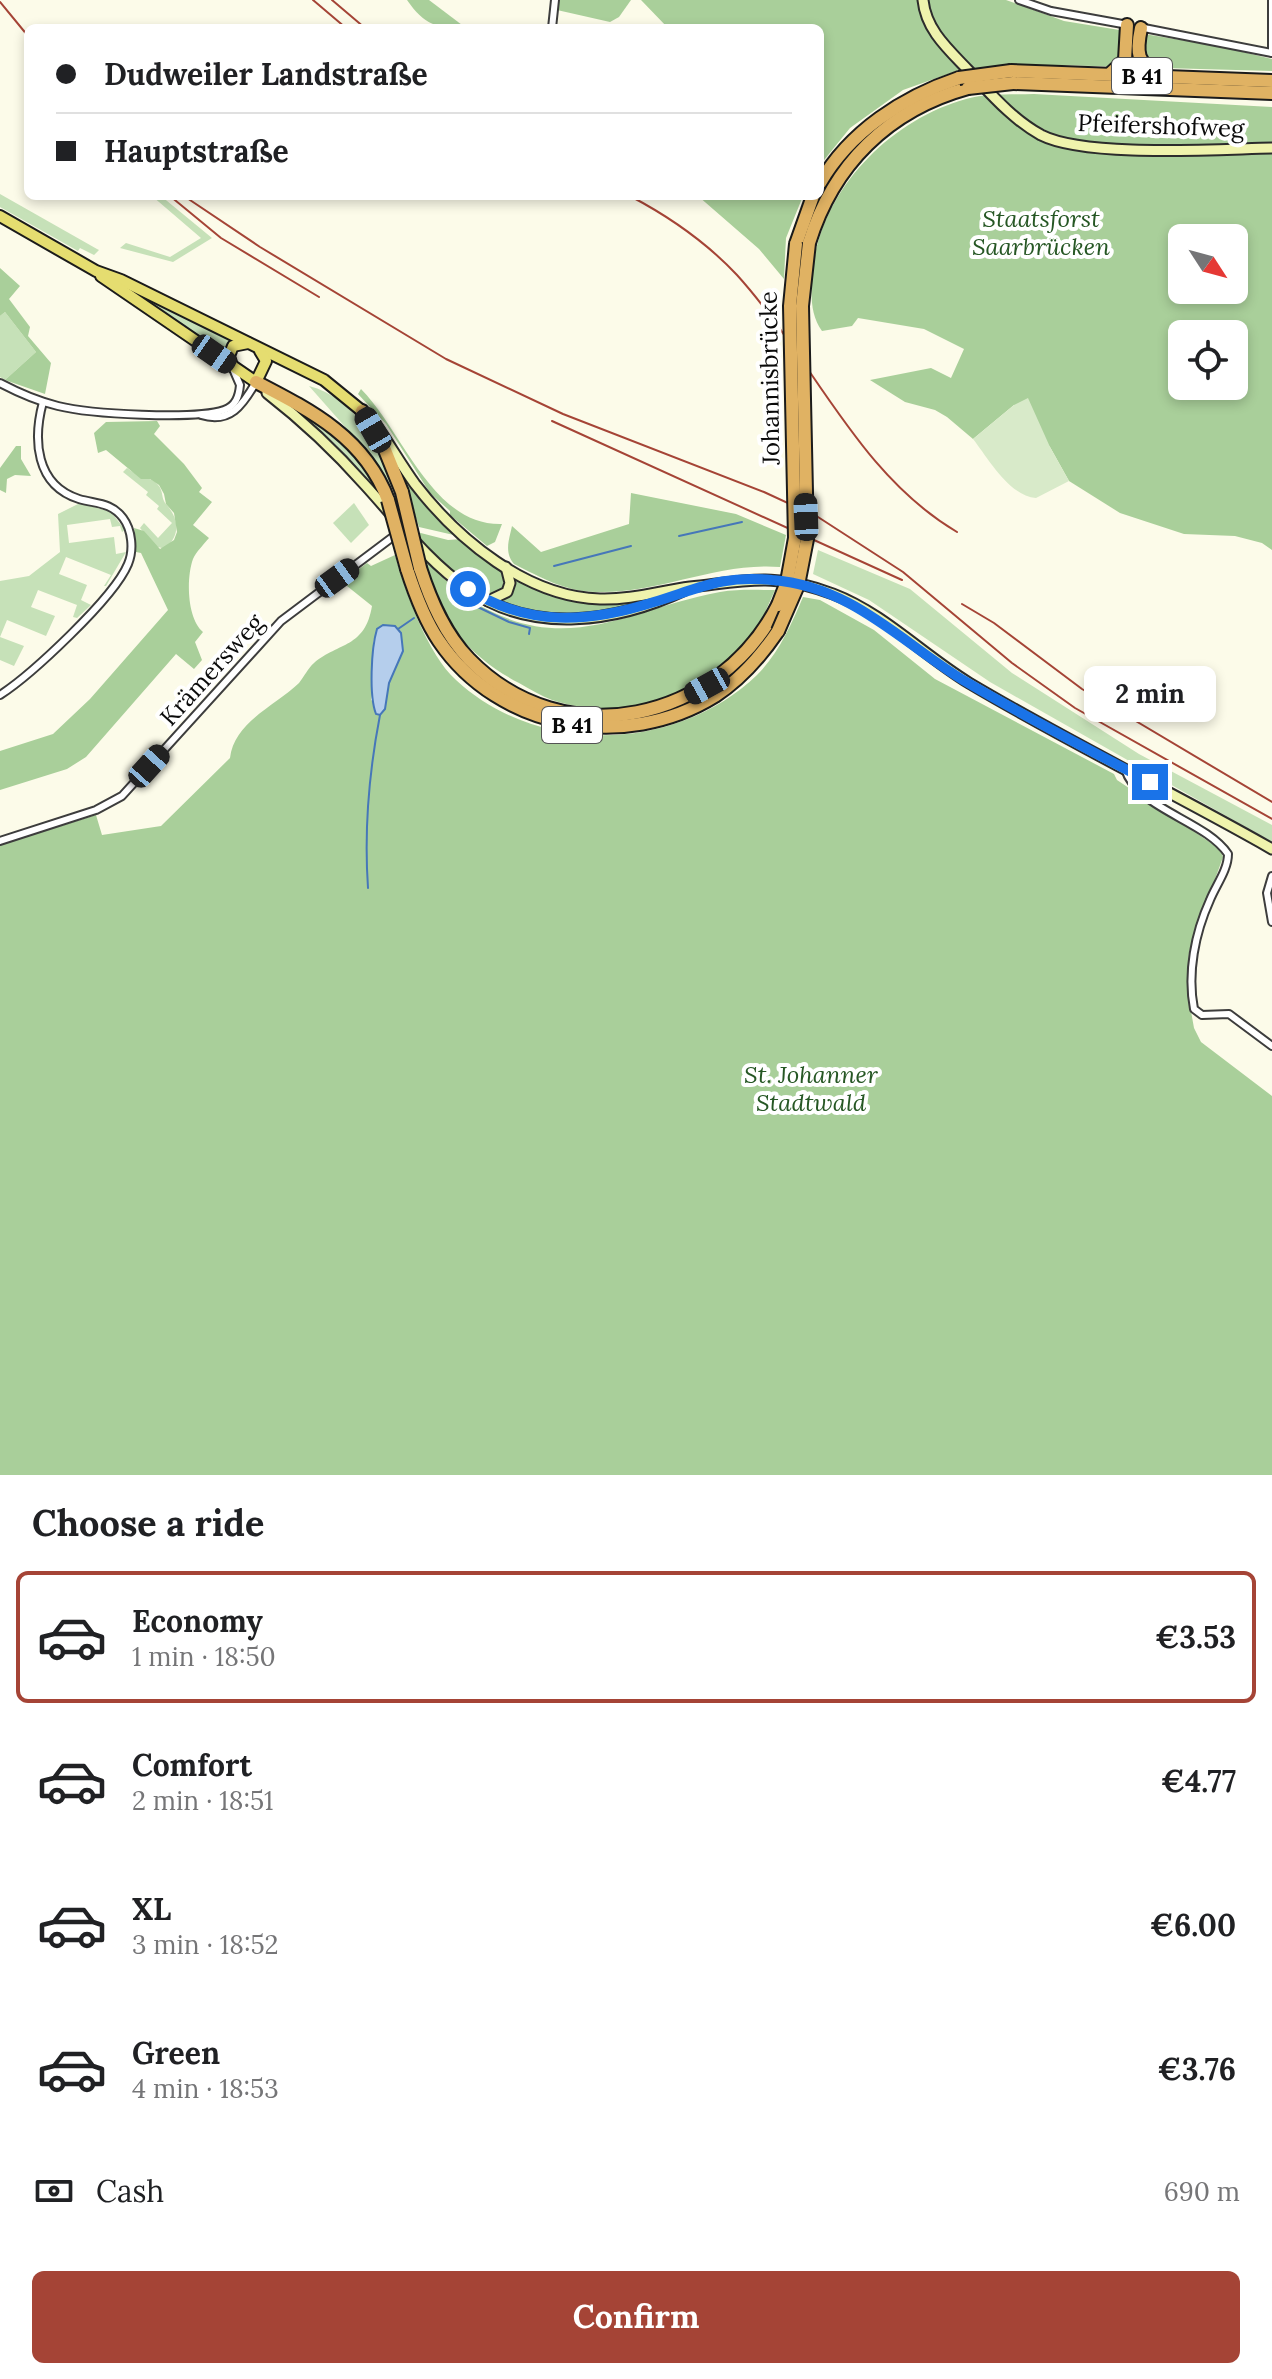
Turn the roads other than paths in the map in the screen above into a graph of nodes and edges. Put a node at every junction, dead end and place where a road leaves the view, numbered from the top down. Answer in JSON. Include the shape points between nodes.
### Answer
{"nodes":[{"id":1,"x":555,"y":0,"type":"edge"},
{"id":2,"x":923,"y":0,"type":"edge"},
{"id":3,"x":1019,"y":0,"type":"edge"},
{"id":4,"x":1272,"y":0,"type":"edge"},
{"id":5,"x":552,"y":24,"type":"edge"},
{"id":6,"x":1127,"y":25,"type":"junction"},
{"id":7,"x":1141,"y":28,"type":"junction"},
{"id":8,"x":1272,"y":53,"type":"edge"},
{"id":9,"x":1110,"y":74,"type":"junction"},
{"id":10,"x":1012,"y":77,"type":"junction"},
{"id":11,"x":1167,"y":77,"type":"junction"},
{"id":12,"x":963,"y":83,"type":"junction"},
{"id":13,"x":1271,"y":91,"type":"edge"},
{"id":14,"x":1272,"y":148,"type":"edge"},
{"id":15,"x":824,"y":177,"type":"edge"},
{"id":16,"x":812,"y":200,"type":"edge"},
{"id":17,"x":0,"y":216,"type":"edge"},
{"id":18,"x":802,"y":244,"type":"junction"},
{"id":19,"x":96,"y":271,"type":"junction"},
{"id":20,"x":253,"y":346,"type":"junction"},
{"id":21,"x":232,"y":366,"type":"junction"},
{"id":22,"x":256,"y":382,"type":"junction"},
{"id":23,"x":0,"y":383,"type":"edge"},
{"id":24,"x":43,"y":402,"type":"junction"},
{"id":25,"x":362,"y":411,"type":"junction"},
{"id":26,"x":197,"y":414,"type":"junction"},
{"id":27,"x":404,"y":529,"type":"junction"},
{"id":28,"x":506,"y":567,"type":"junction"},
{"id":29,"x":414,"y":569,"type":"junction"},
{"id":30,"x":691,"y":587,"type":"junction"},
{"id":31,"x":488,"y":601,"type":"junction"},
{"id":32,"x":0,"y":695,"type":"edge"},
{"id":33,"x":1125,"y":769,"type":"junction"},
{"id":34,"x":0,"y":841,"type":"edge"},
{"id":35,"x":1272,"y":849,"type":"edge"},
{"id":36,"x":1272,"y":876,"type":"edge"},
{"id":37,"x":1272,"y":922,"type":"edge"},
{"id":38,"x":1272,"y":1046,"type":"edge"}],
"edges":[{"from":1,"to":5,"type":"street"},
{"from":2,"to":14,"type":"main road","name":"Pfeifershofweg","via":[[929,25],[943,44],[1012,115],[1049,139],[1101,148]]},
{"from":3,"to":6,"type":"street"},
{"from":4,"to":8,"type":"street"},
{"from":6,"to":7,"type":"street"},
{"from":6,"to":9,"type":"highway","via":[[1125,60]]},
{"from":7,"to":8,"type":"street"},
{"from":7,"to":11,"type":"highway","via":[[1139,60]]},
{"from":9,"to":10,"type":"highway","number":"B 41"},
{"from":9,"to":11,"type":"highway","number":"B 41"},
{"from":10,"to":12,"type":"highway","number":"B 41","bridge":true},
{"from":10,"to":13,"type":"highway","number":"B 41"},
{"from":11,"to":13,"type":"highway","number":"B 41"},
{"from":12,"to":15,"type":"highway","number":"B 41","via":[[911,97],[886,112]]},
{"from":12,"to":18,"type":"highway","number":"B 41","via":[[914,108],[868,142],[835,182]]},
{"from":16,"to":18,"type":"highway","number":"B 41"},
{"from":17,"to":19,"type":"main road"},
{"from":18,"to":29,"type":"highway","name":"Johannisbrücke","number":"B 41","bridge":true,"via":[[790,306],[795,538],[781,599],[753,646],[722,676],[673,703],[644,711],[555,709],[518,695],[469,659]]},
{"from":18,"to":29,"type":"highway","name":"Johannisbrücke","number":"B 41","bridge":true,"via":[[807,539],[798,585],[778,631],[733,682],[684,712],[628,726],[571,725],[520,710],[487,691],[448,654],[429,625]]},
{"from":19,"to":20,"type":"main road"},
{"from":19,"to":21,"type":"main road"},
{"from":20,"to":21,"type":"main road","via":[[233,346]]},
{"from":20,"to":22,"type":"main road","via":[[266,361]]},
{"from":20,"to":25,"type":"main road","via":[[333,385]]},
{"from":21,"to":22,"type":"main road"},
{"from":21,"to":26,"type":"street","via":[[240,385],[234,403],[225,410]]},
{"from":22,"to":26,"type":"street","via":[[231,415]]},
{"from":22,"to":27,"type":"main road","via":[[321,438]]},
{"from":22,"to":29,"type":"highway","number":"B 41","bridge":true,"via":[[322,417],[372,466]]},
{"from":23,"to":24,"type":"street"},
{"from":24,"to":26,"type":"street","via":[[96,413]]},
{"from":24,"to":32,"type":"street","via":[[36,438],[46,472],[73,496],[119,513],[130,533],[130,557],[100,601]]},
{"from":25,"to":28,"type":"main road","via":[[438,510]]},
{"from":25,"to":29,"type":"highway","number":"B 41","bridge":true,"via":[[402,492]]},
{"from":27,"to":31,"type":"main road","via":[[450,574]]},
{"from":27,"to":34,"type":"street","name":"Krämersweg","via":[[281,621],[122,796],[96,810]]},
{"from":28,"to":30,"type":"main road","via":[[583,598]]},
{"from":28,"to":31,"type":"main road","via":[[507,592]]},
{"from":30,"to":31,"type":"main road","via":[[630,609],[571,620],[523,614]]},
{"from":30,"to":33,"type":"main road","via":[[758,579],[832,593],[866,610],[973,685]]},
{"from":33,"to":35,"type":"main road"},
{"from":33,"to":38,"type":"street","via":[[1136,788],[1228,854],[1195,949],[1196,1013],[1229,1014]]},
{"from":36,"to":37,"type":"street","via":[[1267,893]]}]}
